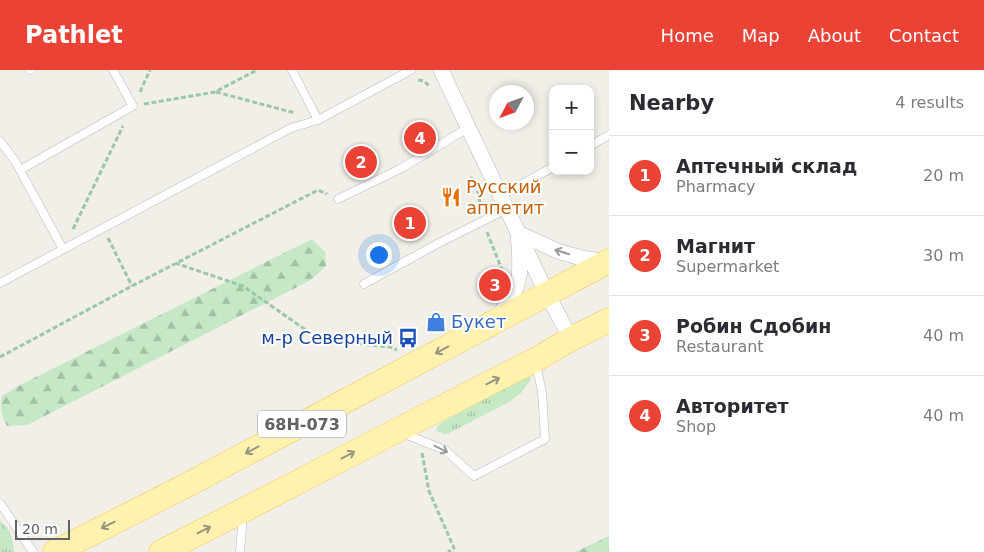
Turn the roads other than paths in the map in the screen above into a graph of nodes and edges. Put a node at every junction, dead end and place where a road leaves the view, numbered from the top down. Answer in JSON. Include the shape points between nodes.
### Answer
{"nodes":[{"id":1,"x":113,"y":70,"type":"edge"},
{"id":2,"x":292,"y":70,"type":"edge"},
{"id":3,"x":411,"y":70,"type":"edge"},
{"id":4,"x":441,"y":70,"type":"edge"},
{"id":5,"x":318,"y":120,"type":"junction"},
{"id":6,"x":468,"y":128,"type":"junction"},
{"id":7,"x":609,"y":135,"type":"edge"},
{"id":8,"x":0,"y":140,"type":"edge"},
{"id":9,"x":594,"y":144,"type":"edge"},
{"id":10,"x":20,"y":170,"type":"junction"},
{"id":11,"x":549,"y":170,"type":"edge"},
{"id":12,"x":338,"y":199,"type":"road end"},
{"id":13,"x":504,"y":202,"type":"junction"},
{"id":14,"x":518,"y":233,"type":"junction"},
{"id":15,"x":63,"y":249,"type":"junction"},
{"id":16,"x":609,"y":262,"type":"edge"},
{"id":17,"x":0,"y":283,"type":"edge"},
{"id":18,"x":364,"y":284,"type":"dead end"},
{"id":19,"x":547,"y":294,"type":"junction"},
{"id":20,"x":609,"y":320,"type":"edge"},
{"id":21,"x":493,"y":322,"type":"junction"},
{"id":22,"x":572,"y":339,"type":"junction"},
{"id":23,"x":534,"y":360,"type":"junction"},
{"id":24,"x":396,"y":431,"type":"junction"},
{"id":25,"x":0,"y":503,"type":"edge"},
{"id":26,"x":244,"y":510,"type":"junction"},
{"id":27,"x":33,"y":552,"type":"edge"},
{"id":28,"x":56,"y":552,"type":"edge"},
{"id":29,"x":161,"y":552,"type":"edge"},
{"id":30,"x":240,"y":552,"type":"edge"}],
"edges":[{"from":1,"to":10,"type":"lane","via":[[133,106]]},
{"from":2,"to":5,"type":"lane"},
{"from":3,"to":5,"type":"lane"},
{"from":4,"to":6,"type":"street"},
{"from":5,"to":15,"type":"lane","via":[[291,128]]},
{"from":6,"to":12,"type":"lane","via":[[400,169]]},
{"from":6,"to":13,"type":"street"},
{"from":7,"to":9,"type":"lane"},
{"from":8,"to":10,"type":"lane"},
{"from":10,"to":15,"type":"lane"},
{"from":11,"to":13,"type":"lane"},
{"from":13,"to":14,"type":"street"},
{"from":13,"to":18,"type":"lane"},
{"from":16,"to":14,"type":"street","one_way":true,"via":[[560,252]]},
{"from":14,"to":19,"type":"street"},
{"from":14,"to":21,"type":"street","via":[[520,272],[517,287]]},
{"from":15,"to":17,"type":"lane"},
{"from":16,"to":19,"type":"main road","number":"68Н-073"},
{"from":19,"to":21,"type":"main road","number":"68Н-073"},
{"from":19,"to":22,"type":"street"},
{"from":20,"to":22,"type":"main road","number":"68Н-073"},
{"from":21,"to":28,"type":"main road","number":"68Н-073","one_way":true},
{"from":22,"to":23,"type":"main road","number":"68Н-073"},
{"from":24,"to":23,"type":"main road","number":"68Н-073","one_way":true},
{"from":24,"to":23,"type":"lane","one_way":true,"via":[[445,450],[474,476],[545,439],[542,392]]},
{"from":26,"to":24,"type":"main road","number":"68Н-073","one_way":true},
{"from":25,"to":27,"type":"lane"},
{"from":29,"to":26,"type":"main road","number":"68Н-073","one_way":true},
{"from":26,"to":30,"type":"lane"}]}
